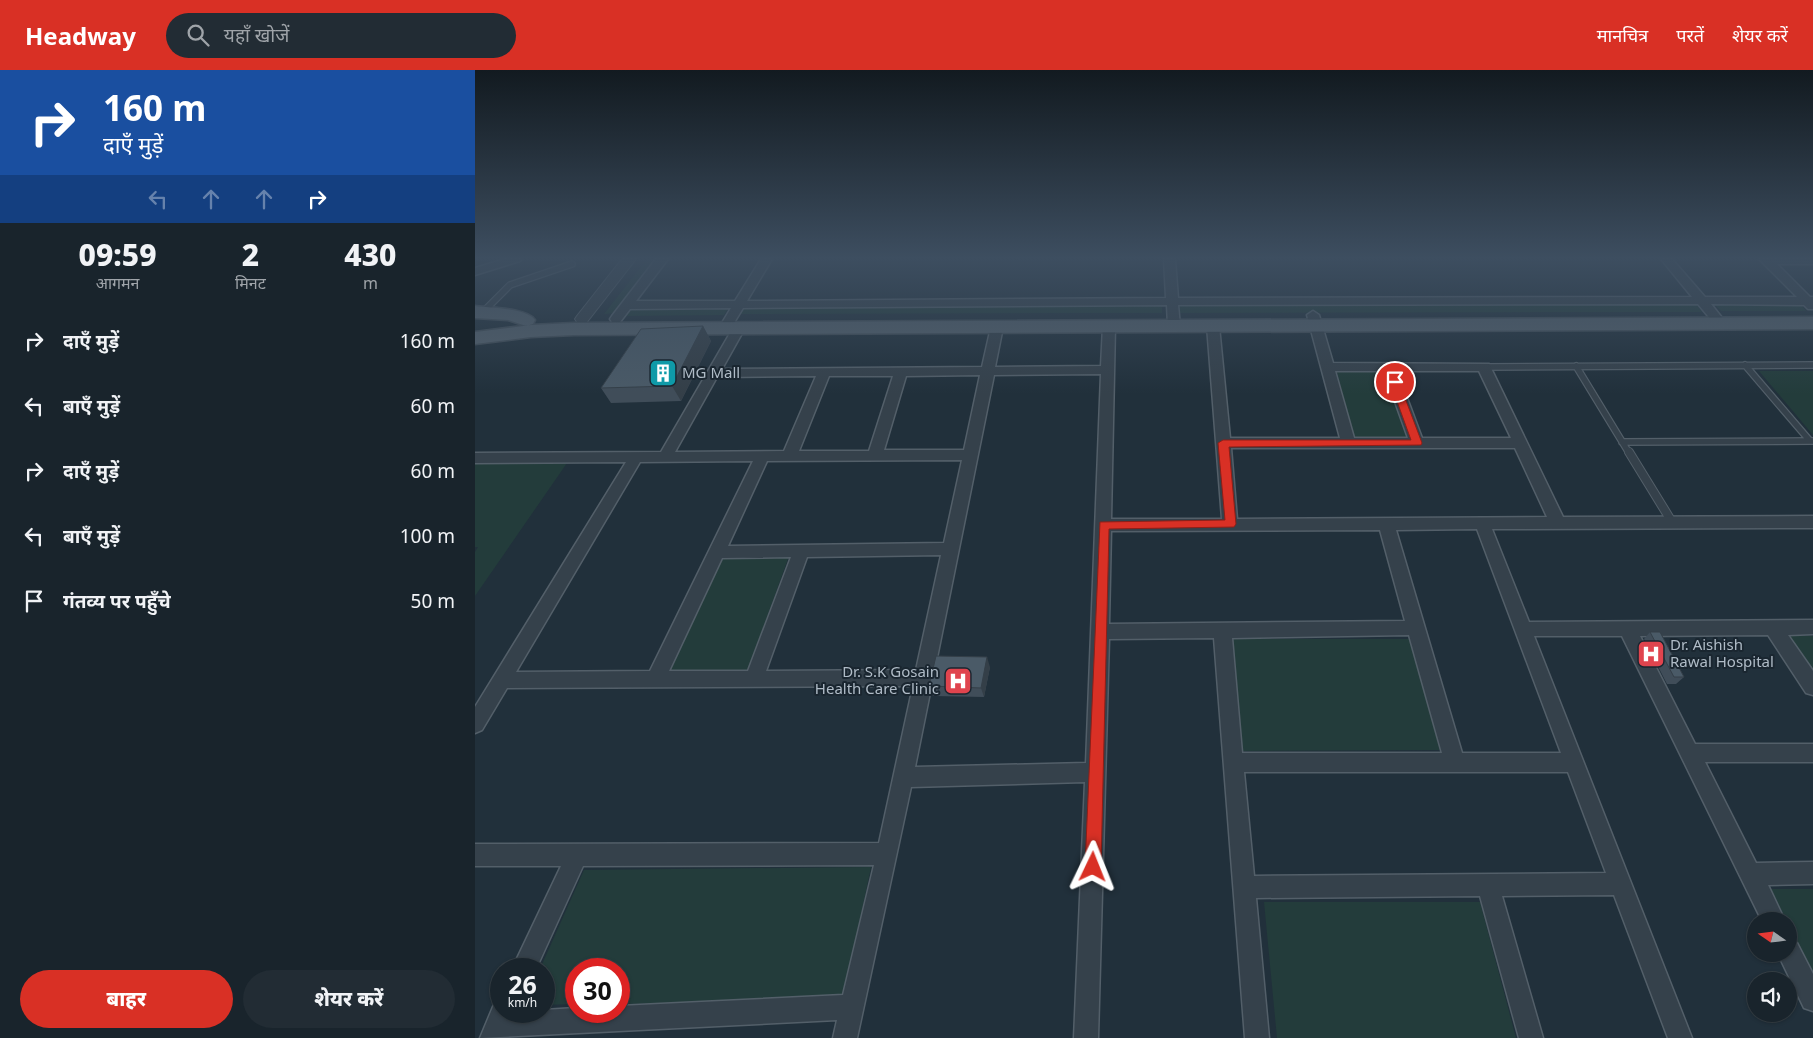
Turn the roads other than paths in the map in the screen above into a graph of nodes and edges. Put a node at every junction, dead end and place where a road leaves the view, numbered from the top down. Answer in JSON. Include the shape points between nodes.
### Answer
{"nodes":[{"id":1,"x":489,"y":304,"type":"edge"},
{"id":2,"x":598,"y":304,"type":"edge"},
{"id":3,"x":601,"y":304,"type":"edge"},
{"id":4,"x":627,"y":304,"type":"edge"},
{"id":5,"x":742,"y":304,"type":"edge"},
{"id":6,"x":1172,"y":304,"type":"edge"},
{"id":7,"x":1356,"y":304,"type":"edge"},
{"id":8,"x":1518,"y":304,"type":"edge"},
{"id":9,"x":1704,"y":304,"type":"edge"},
{"id":10,"x":1812,"y":306,"type":"edge"},
{"id":11,"x":621,"y":312,"type":"junction"},
{"id":12,"x":1711,"y":313,"type":"junction"},
{"id":13,"x":478,"y":314,"type":"edge"},
{"id":14,"x":1173,"y":315,"type":"junction"},
{"id":15,"x":588,"y":319,"type":"junction"},
{"id":16,"x":734,"y":320,"type":"junction"},
{"id":17,"x":1315,"y":320,"type":"junction"},
{"id":18,"x":1813,"y":323,"type":"edge"},
{"id":19,"x":529,"y":325,"type":"junction"},
{"id":20,"x":1109,"y":326,"type":"junction"},
{"id":21,"x":1213,"y":326,"type":"junction"},
{"id":22,"x":997,"y":327,"type":"junction"},
{"id":23,"x":475,"y":338,"type":"edge"},
{"id":24,"x":475,"y":349,"type":"edge"},
{"id":25,"x":1745,"y":365,"type":"junction"},
{"id":26,"x":1813,"y":365,"type":"edge"},
{"id":27,"x":1576,"y":366,"type":"junction"},
{"id":28,"x":1389,"y":367,"type":"junction"},
{"id":29,"x":1484,"y":367,"type":"junction"},
{"id":30,"x":1328,"y":368,"type":"junction"},
{"id":31,"x":1108,"y":370,"type":"junction"},
{"id":32,"x":988,"y":371,"type":"junction"},
{"id":33,"x":825,"y":372,"type":"junction"},
{"id":34,"x":901,"y":372,"type":"junction"},
{"id":35,"x":714,"y":373,"type":"junction"},
{"id":36,"x":1811,"y":441,"type":"edge"},
{"id":37,"x":1622,"y":442,"type":"junction"},
{"id":38,"x":1223,"y":443,"type":"junction"},
{"id":39,"x":1348,"y":443,"type":"junction"},
{"id":40,"x":1417,"y":443,"type":"junction"},
{"id":41,"x":1520,"y":443,"type":"junction"},
{"id":42,"x":971,"y":455,"type":"junction"},
{"id":43,"x":789,"y":456,"type":"junction"},
{"id":44,"x":875,"y":456,"type":"junction"},
{"id":45,"x":636,"y":457,"type":"junction"},
{"id":46,"x":665,"y":457,"type":"junction"},
{"id":47,"x":762,"y":457,"type":"junction"},
{"id":48,"x":475,"y":458,"type":"edge"},
{"id":49,"x":1672,"y":522,"type":"junction"},
{"id":50,"x":1481,"y":523,"type":"junction"},
{"id":51,"x":1558,"y":523,"type":"junction"},
{"id":52,"x":1231,"y":524,"type":"junction"},
{"id":53,"x":1386,"y":524,"type":"junction"},
{"id":54,"x":1103,"y":525,"type":"junction"},
{"id":55,"x":1810,"y":526,"type":"edge"},
{"id":56,"x":951,"y":548,"type":"junction"},
{"id":57,"x":801,"y":551,"type":"junction"},
{"id":58,"x":716,"y":552,"type":"junction"},
{"id":59,"x":1773,"y":627,"type":"junction"},
{"id":60,"x":1813,"y":627,"type":"edge"},
{"id":61,"x":1416,"y":628,"type":"junction"},
{"id":62,"x":1627,"y":628,"type":"junction"},
{"id":63,"x":1522,"y":629,"type":"junction"},
{"id":64,"x":1222,"y":630,"type":"junction"},
{"id":65,"x":1101,"y":632,"type":"junction"},
{"id":66,"x":754,"y":678,"type":"junction"},
{"id":67,"x":924,"y":678,"type":"junction"},
{"id":68,"x":656,"y":679,"type":"junction"},
{"id":69,"x":502,"y":680,"type":"junction"},
{"id":70,"x":1813,"y":688,"type":"edge"},
{"id":71,"x":475,"y":724,"type":"edge"},
{"id":72,"x":1690,"y":753,"type":"junction"},
{"id":73,"x":1813,"y":753,"type":"edge"},
{"id":74,"x":1234,"y":762,"type":"junction"},
{"id":75,"x":1455,"y":763,"type":"junction"},
{"id":76,"x":1574,"y":763,"type":"junction"},
{"id":77,"x":1096,"y":772,"type":"junction"},
{"id":78,"x":903,"y":777,"type":"junction"},
{"id":79,"x":887,"y":854,"type":"junction"},
{"id":80,"x":475,"y":855,"type":"edge"},
{"id":81,"x":577,"y":855,"type":"junction"},
{"id":82,"x":1751,"y":874,"type":"junction"},
{"id":83,"x":1813,"y":874,"type":"edge"},
{"id":84,"x":1621,"y":884,"type":"junction"},
{"id":85,"x":1488,"y":885,"type":"junction"},
{"id":86,"x":1245,"y":887,"type":"junction"},
{"id":87,"x":1770,"y":912,"type":"edge"},
{"id":88,"x":529,"y":958,"type":"edge"},
{"id":89,"x":1794,"y":962,"type":"edge"},
{"id":90,"x":1813,"y":999,"type":"edge"},
{"id":91,"x":852,"y":1007,"type":"junction"},
{"id":92,"x":498,"y":1024,"type":"edge"},
{"id":93,"x":845,"y":1038,"type":"edge"},
{"id":94,"x":1086,"y":1038,"type":"edge"},
{"id":95,"x":1257,"y":1038,"type":"edge"},
{"id":96,"x":1531,"y":1038,"type":"edge"},
{"id":97,"x":1680,"y":1038,"type":"edge"}],
"edges":[{"from":1,"to":13,"type":"lane"},
{"from":2,"to":15,"type":"street"},
{"from":3,"to":15,"type":"street"},
{"from":4,"to":11,"type":"street"},
{"from":5,"to":16,"type":"street"},
{"from":6,"to":14,"type":"street"},
{"from":7,"to":14,"type":"street"},
{"from":8,"to":12,"type":"street"},
{"from":9,"to":12,"type":"street"},
{"from":10,"to":12,"type":"main road"},
{"from":11,"to":15,"type":"main road"},
{"from":11,"to":16,"type":"main road"},
{"from":12,"to":17,"type":"main road"},
{"from":12,"to":18,"type":"main road"},
{"from":13,"to":19,"type":"main road"},
{"from":14,"to":16,"type":"main road"},
{"from":14,"to":17,"type":"main road"},
{"from":14,"to":20,"type":"main road"},
{"from":14,"to":21,"type":"main road"},
{"from":15,"to":19,"type":"main road"},
{"from":16,"to":19,"type":"main road"},
{"from":16,"to":22,"type":"main road"},
{"from":16,"to":35,"type":"street"},
{"from":17,"to":21,"type":"main road"},
{"from":17,"to":30,"type":"street"},
{"from":19,"to":23,"type":"main road"},
{"from":19,"to":24,"type":"main road"},
{"from":20,"to":22,"type":"main road"},
{"from":20,"to":31,"type":"street"},
{"from":21,"to":38,"type":"street"},
{"from":22,"to":32,"type":"street"},
{"from":25,"to":26,"type":"lane"},
{"from":25,"to":27,"type":"lane"},
{"from":25,"to":36,"type":"lane"},
{"from":27,"to":29,"type":"lane"},
{"from":27,"to":37,"type":"lane"},
{"from":28,"to":29,"type":"street"},
{"from":28,"to":30,"type":"street"},
{"from":28,"to":40,"type":"street"},
{"from":29,"to":41,"type":"street"},
{"from":30,"to":39,"type":"street"},
{"from":31,"to":32,"type":"street"},
{"from":31,"to":54,"type":"street"},
{"from":32,"to":34,"type":"street"},
{"from":32,"to":42,"type":"street"},
{"from":33,"to":34,"type":"street"},
{"from":33,"to":35,"type":"street"},
{"from":33,"to":43,"type":"street"},
{"from":34,"to":44,"type":"street"},
{"from":35,"to":46,"type":"street"},
{"from":36,"to":37,"type":"lane"},
{"from":37,"to":49,"type":"lane"},
{"from":38,"to":39,"type":"street"},
{"from":38,"to":52,"type":"street"},
{"from":39,"to":40,"type":"street"},
{"from":40,"to":41,"type":"street"},
{"from":41,"to":51,"type":"street"},
{"from":42,"to":44,"type":"street"},
{"from":42,"to":56,"type":"street"},
{"from":43,"to":44,"type":"street"},
{"from":43,"to":47,"type":"street"},
{"from":45,"to":46,"type":"street"},
{"from":45,"to":48,"type":"street"},
{"from":45,"to":69,"type":"street"},
{"from":46,"to":47,"type":"street"},
{"from":47,"to":58,"type":"street"},
{"from":49,"to":51,"type":"street"},
{"from":49,"to":55,"type":"street"},
{"from":50,"to":51,"type":"street"},
{"from":50,"to":53,"type":"street"},
{"from":50,"to":63,"type":"street"},
{"from":52,"to":53,"type":"street"},
{"from":52,"to":54,"type":"street"},
{"from":53,"to":61,"type":"street"},
{"from":54,"to":65,"type":"street"},
{"from":56,"to":57,"type":"street"},
{"from":56,"to":67,"type":"street"},
{"from":57,"to":58,"type":"street"},
{"from":57,"to":66,"type":"street"},
{"from":58,"to":68,"type":"street"},
{"from":59,"to":60,"type":"street"},
{"from":59,"to":62,"type":"street"},
{"from":59,"to":70,"type":"street"},
{"from":61,"to":64,"type":"street"},
{"from":61,"to":75,"type":"street"},
{"from":62,"to":63,"type":"street"},
{"from":62,"to":72,"type":"street"},
{"from":63,"to":76,"type":"street"},
{"from":64,"to":65,"type":"street"},
{"from":64,"to":74,"type":"street"},
{"from":65,"to":77,"type":"street"},
{"from":66,"to":67,"type":"street"},
{"from":66,"to":68,"type":"street"},
{"from":67,"to":78,"type":"street"},
{"from":68,"to":69,"type":"street"},
{"from":69,"to":71,"type":"street"},
{"from":72,"to":73,"type":"street"},
{"from":72,"to":82,"type":"street"},
{"from":74,"to":75,"type":"street"},
{"from":74,"to":86,"type":"street"},
{"from":75,"to":76,"type":"street"},
{"from":76,"to":84,"type":"street"},
{"from":77,"to":78,"type":"street"},
{"from":77,"to":94,"type":"street"},
{"from":78,"to":79,"type":"street"},
{"from":79,"to":81,"type":"street"},
{"from":79,"to":91,"type":"street"},
{"from":80,"to":81,"type":"street"},
{"from":81,"to":88,"type":"street"},
{"from":82,"to":83,"type":"street"},
{"from":82,"to":87,"type":"street"},
{"from":84,"to":85,"type":"street"},
{"from":84,"to":97,"type":"street"},
{"from":85,"to":86,"type":"street"},
{"from":85,"to":96,"type":"street"},
{"from":86,"to":95,"type":"street"},
{"from":89,"to":90,"type":"street"},
{"from":91,"to":92,"type":"street"},
{"from":91,"to":93,"type":"street"}]}
